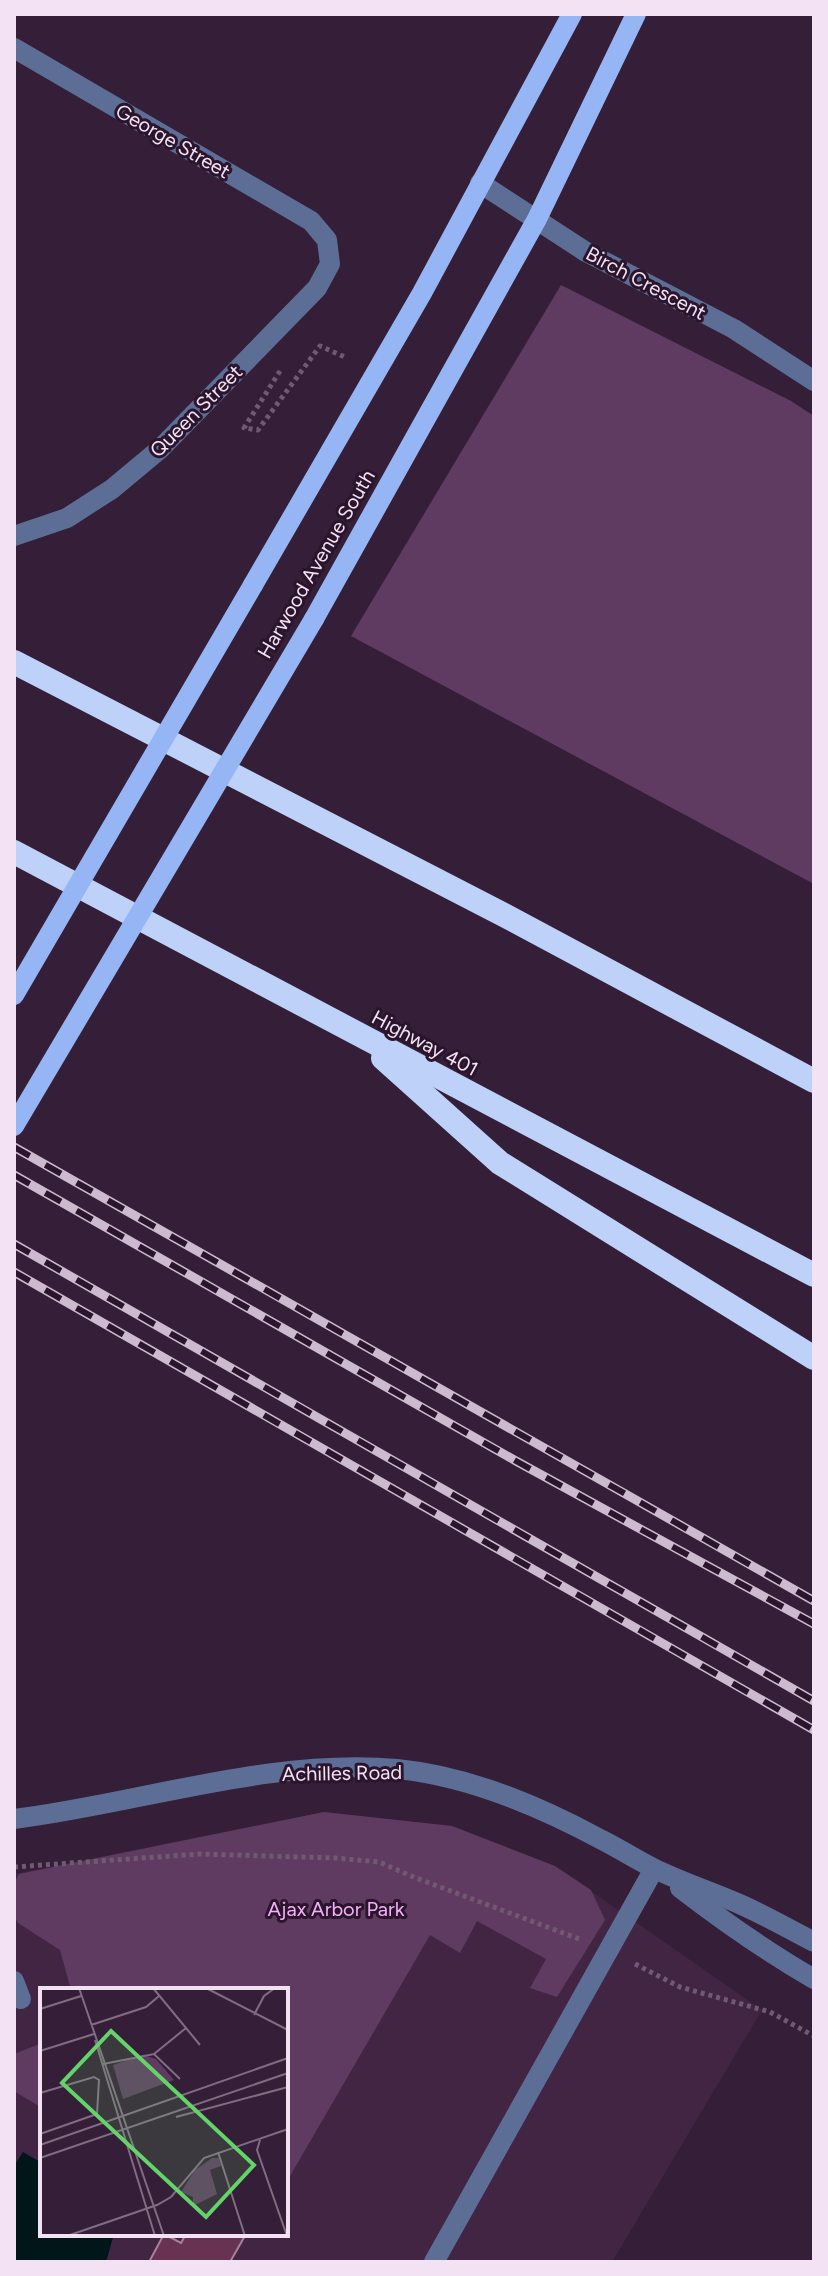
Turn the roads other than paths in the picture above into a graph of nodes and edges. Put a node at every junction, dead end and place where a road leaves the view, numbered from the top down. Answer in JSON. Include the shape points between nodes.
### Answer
{"nodes":[{"id":1,"x":572,"y":14,"type":"edge"},
{"id":2,"x":636,"y":14,"type":"edge"},
{"id":3,"x":14,"y":48,"type":"edge"},
{"id":4,"x":480,"y":183,"type":"junction"},
{"id":5,"x":537,"y":219,"type":"junction"},
{"id":6,"x":327,"y":240,"type":"joint"},
{"id":7,"x":814,"y":381,"type":"edge"},
{"id":8,"x":14,"y":536,"type":"edge"},
{"id":9,"x":14,"y":662,"type":"edge"},
{"id":10,"x":14,"y":852,"type":"edge"},
{"id":11,"x":14,"y":995,"type":"edge"},
{"id":12,"x":354,"y":1033,"type":"junction"},
{"id":13,"x":814,"y":1081,"type":"edge"},
{"id":14,"x":14,"y":1126,"type":"edge"},
{"id":15,"x":814,"y":1275,"type":"edge"},
{"id":16,"x":814,"y":1358,"type":"edge"},
{"id":17,"x":14,"y":1819,"type":"edge"},
{"id":18,"x":654,"y":1869,"type":"junction"},
{"id":19,"x":814,"y":1942,"type":"edge"},
{"id":20,"x":814,"y":1979,"type":"edge"},
{"id":21,"x":434,"y":2262,"type":"edge"}],
"edges":[{"from":1,"to":4,"type":"main road"},
{"from":2,"to":5,"type":"main road","name":"Harwood Avenue South"},
{"from":3,"to":6,"type":"street","name":"George Street","via":[[311,221]]},
{"from":4,"to":5,"type":"street","name":"Birch Crescent"},
{"from":4,"to":11,"type":"main road","bridge":true,"via":[[422,293]]},
{"from":5,"to":7,"type":"street","name":"Birch Crescent","via":[[586,252],[734,329]]},
{"from":5,"to":14,"type":"main road","name":"Harwood Avenue South","bridge":true,"via":[[314,619]]},
{"from":6,"to":8,"type":"street","name":"Queen Street","via":[[330,264],[317,288],[160,449],[67,518]]},
{"from":9,"to":13,"type":"highway"},
{"from":10,"to":12,"type":"highway","name":"Highway 401"},
{"from":12,"to":15,"type":"highway","name":"Highway 401"},
{"from":12,"to":16,"type":"highway","via":[[500,1163]]},
{"from":17,"to":18,"type":"street","name":"Achilles Road","via":[[285,1772],[397,1769],[495,1791]]},
{"from":18,"to":19,"type":"street","name":"Achilles Road"},
{"from":18,"to":20,"type":"street","name":"Achilles Road","via":[[734,1929]]},
{"from":18,"to":21,"type":"street"}]}
